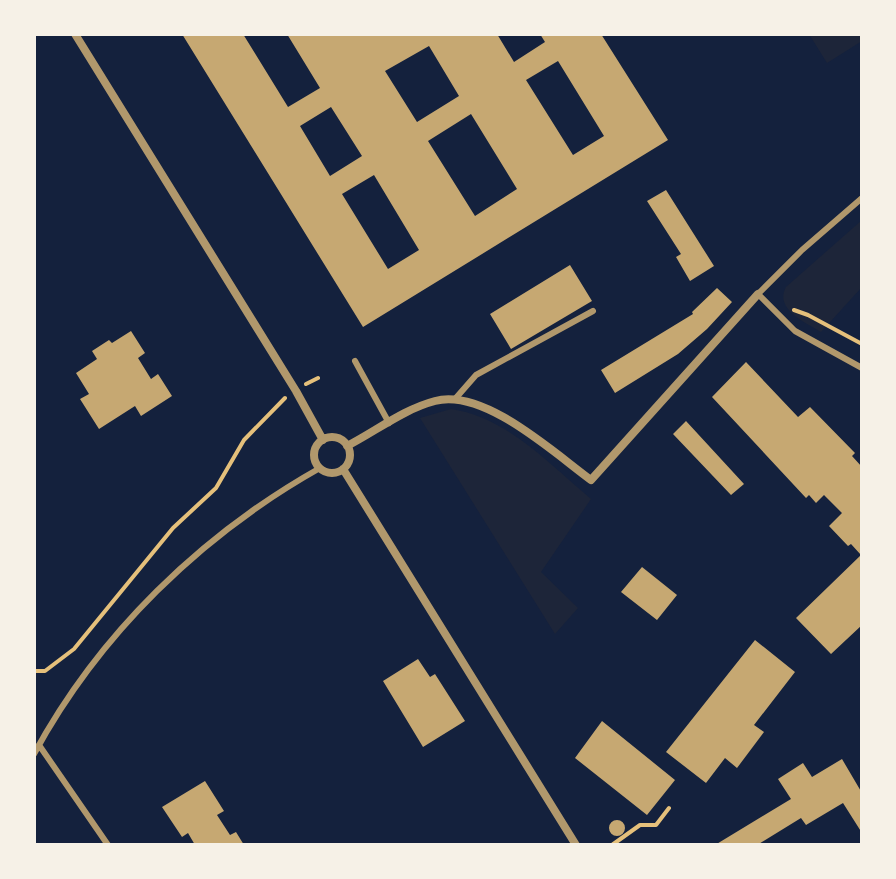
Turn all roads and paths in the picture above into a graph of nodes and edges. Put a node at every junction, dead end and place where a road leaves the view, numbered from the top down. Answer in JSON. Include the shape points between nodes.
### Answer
{"nodes":[{"id":1,"x":75,"y":34,"type":"edge"},
{"id":2,"x":862,"y":198,"type":"edge"},
{"id":3,"x":758,"y":294,"type":"junction"},
{"id":4,"x":593,"y":311,"type":"dead end"},
{"id":5,"x":776,"y":313,"type":"junction"},
{"id":6,"x":862,"y":344,"type":"edge"},
{"id":7,"x":355,"y":361,"type":"dead end"},
{"id":8,"x":862,"y":368,"type":"edge"},
{"id":9,"x":318,"y":378,"type":"dead end"},
{"id":10,"x":304,"y":386,"type":"dead end"},
{"id":11,"x":285,"y":398,"type":"dead end"},
{"id":12,"x":455,"y":399,"type":"junction"},
{"id":13,"x":389,"y":423,"type":"junction"},
{"id":14,"x":323,"y":440,"type":"junction"},
{"id":15,"x":347,"y":446,"type":"junction"},
{"id":16,"x":320,"y":468,"type":"junction"},
{"id":17,"x":343,"y":469,"type":"junction"},
{"id":18,"x":34,"y":671,"type":"edge"},
{"id":19,"x":39,"y":745,"type":"junction"},
{"id":20,"x":34,"y":754,"type":"edge"},
{"id":21,"x":669,"y":808,"type":"dead end"},
{"id":22,"x":108,"y":845,"type":"edge"},
{"id":23,"x":576,"y":845,"type":"edge"},
{"id":24,"x":612,"y":845,"type":"edge"}],
"edges":[{"from":1,"to":14,"type":"street"},
{"from":2,"to":3,"type":"lane"},
{"from":3,"to":5,"type":"lane"},
{"from":3,"to":12,"type":"street","via":[[591,480],[518,427]]},
{"from":4,"to":12,"type":"lane","via":[[476,375]]},
{"from":5,"to":6,"type":"path","via":[[794,310],[808,315]]},
{"from":5,"to":8,"type":"lane","via":[[795,331]]},
{"from":7,"to":13,"type":"lane"},
{"from":9,"to":10,"type":"path"},
{"from":11,"to":18,"type":"path","via":[[244,440],[216,488],[173,528],[74,649],[45,671]]},
{"from":12,"to":13,"type":"street","via":[[421,406]]},
{"from":13,"to":15,"type":"street"},
{"from":14,"to":15,"type":"street","via":[[339,439]]},
{"from":14,"to":16,"type":"street","via":[[315,452]]},
{"from":15,"to":17,"type":"street","via":[[350,456]]},
{"from":16,"to":17,"type":"street","via":[[334,473]]},
{"from":16,"to":19,"type":"lane","via":[[252,511],[167,581],[94,661]]},
{"from":17,"to":23,"type":"street"},
{"from":19,"to":20,"type":"lane"},
{"from":19,"to":22,"type":"lane"},
{"from":21,"to":24,"type":"path","via":[[656,825],[640,825]]}]}
